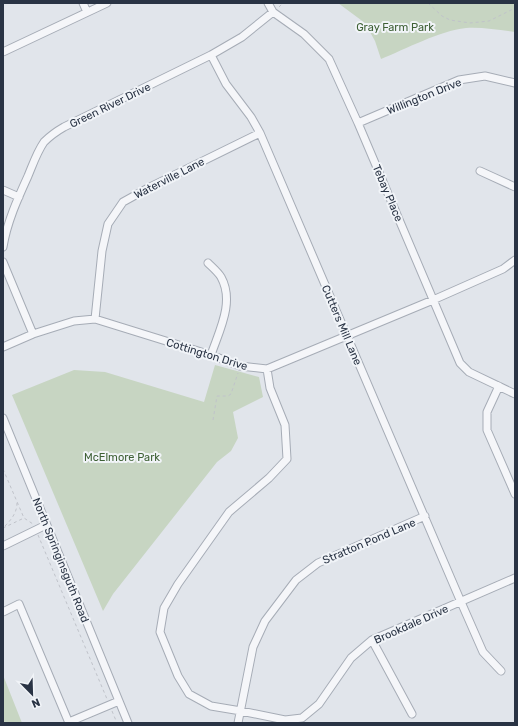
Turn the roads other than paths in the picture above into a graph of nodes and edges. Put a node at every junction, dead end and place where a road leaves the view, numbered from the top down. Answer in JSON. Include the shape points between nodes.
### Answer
{"nodes":[{"id":1,"x":83,"y":3,"type":"edge"},
{"id":2,"x":107,"y":3,"type":"edge"},
{"id":3,"x":268,"y":3,"type":"edge"},
{"id":4,"x":87,"y":12,"type":"junction"},
{"id":5,"x":273,"y":12,"type":"junction"},
{"id":6,"x":3,"y":52,"type":"edge"},
{"id":7,"x":211,"y":55,"type":"junction"},
{"id":8,"x":515,"y":83,"type":"edge"},
{"id":9,"x":358,"y":123,"type":"junction"},
{"id":10,"x":260,"y":133,"type":"junction"},
{"id":11,"x":480,"y":171,"type":"dead end"},
{"id":12,"x":515,"y":187,"type":"edge"},
{"id":13,"x":3,"y":190,"type":"edge"},
{"id":14,"x":19,"y":196,"type":"junction"},
{"id":15,"x":3,"y":247,"type":"edge"},
{"id":16,"x":515,"y":260,"type":"edge"},
{"id":17,"x":3,"y":262,"type":"edge"},
{"id":18,"x":208,"y":263,"type":"dead end"},
{"id":19,"x":432,"y":300,"type":"junction"},
{"id":20,"x":95,"y":319,"type":"junction"},
{"id":21,"x":33,"y":334,"type":"junction"},
{"id":22,"x":347,"y":336,"type":"junction"},
{"id":23,"x":3,"y":348,"type":"edge"},
{"id":24,"x":211,"y":355,"type":"junction"},
{"id":25,"x":267,"y":369,"type":"junction"},
{"id":26,"x":499,"y":386,"type":"junction"},
{"id":27,"x":515,"y":394,"type":"edge"},
{"id":28,"x":3,"y":418,"type":"edge"},
{"id":29,"x":515,"y":494,"type":"edge"},
{"id":30,"x":425,"y":516,"type":"junction"},
{"id":31,"x":46,"y":525,"type":"junction"},
{"id":32,"x":3,"y":546,"type":"edge"},
{"id":33,"x":515,"y":578,"type":"edge"},
{"id":34,"x":461,"y":602,"type":"junction"},
{"id":35,"x":3,"y":612,"type":"edge"},
{"id":36,"x":372,"y":640,"type":"junction"},
{"id":37,"x":501,"y":671,"type":"dead end"},
{"id":38,"x":119,"y":702,"type":"junction"},
{"id":39,"x":241,"y":711,"type":"junction"},
{"id":40,"x":412,"y":714,"type":"dead end"},
{"id":41,"x":304,"y":720,"type":"edge"},
{"id":42,"x":69,"y":723,"type":"edge"},
{"id":43,"x":128,"y":723,"type":"edge"},
{"id":44,"x":238,"y":723,"type":"edge"}],
"edges":[{"from":1,"to":4,"type":"street"},
{"from":2,"to":4,"type":"street"},
{"from":3,"to":5,"type":"street","name":"Tebay Place"},
{"from":4,"to":6,"type":"street"},
{"from":5,"to":7,"type":"street","name":"Green River Drive","via":[[242,37]]},
{"from":5,"to":9,"type":"street","name":"Tebay Place","via":[[304,34],[329,59]]},
{"from":7,"to":10,"type":"street","name":"Cutters Mill Lane","via":[[226,84]]},
{"from":7,"to":14,"type":"street","name":"Green River Drive","via":[[53,133],[39,151]]},
{"from":8,"to":9,"type":"street","name":"Willington Drive","via":[[485,76],[459,80]]},
{"from":9,"to":19,"type":"street","name":"Tebay Place"},
{"from":10,"to":20,"type":"street","name":"Waterville Lane","via":[[123,202],[108,224],[102,251]]},
{"from":10,"to":22,"type":"street","name":"Cutters Mill Lane"},
{"from":11,"to":12,"type":"street"},
{"from":13,"to":14,"type":"street"},
{"from":14,"to":15,"type":"street","name":"Green River Drive"},
{"from":16,"to":19,"type":"street","name":"Cottington Drive","via":[[503,269]]},
{"from":17,"to":21,"type":"street"},
{"from":18,"to":24,"type":"street","via":[[221,277],[227,295],[226,311]]},
{"from":19,"to":22,"type":"street","name":"Cottington Drive"},
{"from":19,"to":26,"type":"street","name":"Tebay Place","via":[[460,363],[469,372]]},
{"from":20,"to":21,"type":"street","name":"Cottington Drive","via":[[74,321]]},
{"from":20,"to":24,"type":"street","name":"Cottington Drive"},
{"from":21,"to":23,"type":"street","name":"Cottington Drive"},
{"from":22,"to":25,"type":"street","name":"Cottington Drive"},
{"from":22,"to":30,"type":"street","name":"Cutters Mill Lane"},
{"from":24,"to":25,"type":"street","name":"Cottington Drive","via":[[240,366]]},
{"from":25,"to":39,"type":"street","name":"Brookdale Drive","via":[[270,388],[285,425],[287,459],[269,478],[228,512],[164,608],[160,632],[178,676],[189,694],[211,706]]},
{"from":26,"to":27,"type":"street","name":"Tebay Place"},
{"from":26,"to":29,"type":"street","via":[[487,412],[487,430]]},
{"from":28,"to":31,"type":"street","name":"North Springinsguth Road"},
{"from":30,"to":34,"type":"street","name":"Cutters Mill Lane"},
{"from":30,"to":39,"type":"street","name":"Stratton Pond Lane","via":[[318,563],[296,580],[265,621],[253,647]]},
{"from":31,"to":32,"type":"street"},
{"from":31,"to":38,"type":"street","name":"North Springinsguth Road"},
{"from":33,"to":34,"type":"street","name":"Brookdale Drive"},
{"from":34,"to":36,"type":"street","name":"Brookdale Drive"},
{"from":34,"to":37,"type":"street","name":"Cutters Mill Lane","via":[[483,652]]},
{"from":35,"to":42,"type":"street","via":[[19,604]]},
{"from":36,"to":40,"type":"street"},
{"from":36,"to":41,"type":"street","name":"Brookdale Drive","via":[[351,658],[319,704]]},
{"from":38,"to":42,"type":"street"},
{"from":38,"to":43,"type":"street","name":"North Springinsguth Road"},
{"from":39,"to":41,"type":"street","name":"Brookdale Drive","via":[[285,720]]},
{"from":39,"to":44,"type":"street","name":"Stratton Pond Lane"}]}
